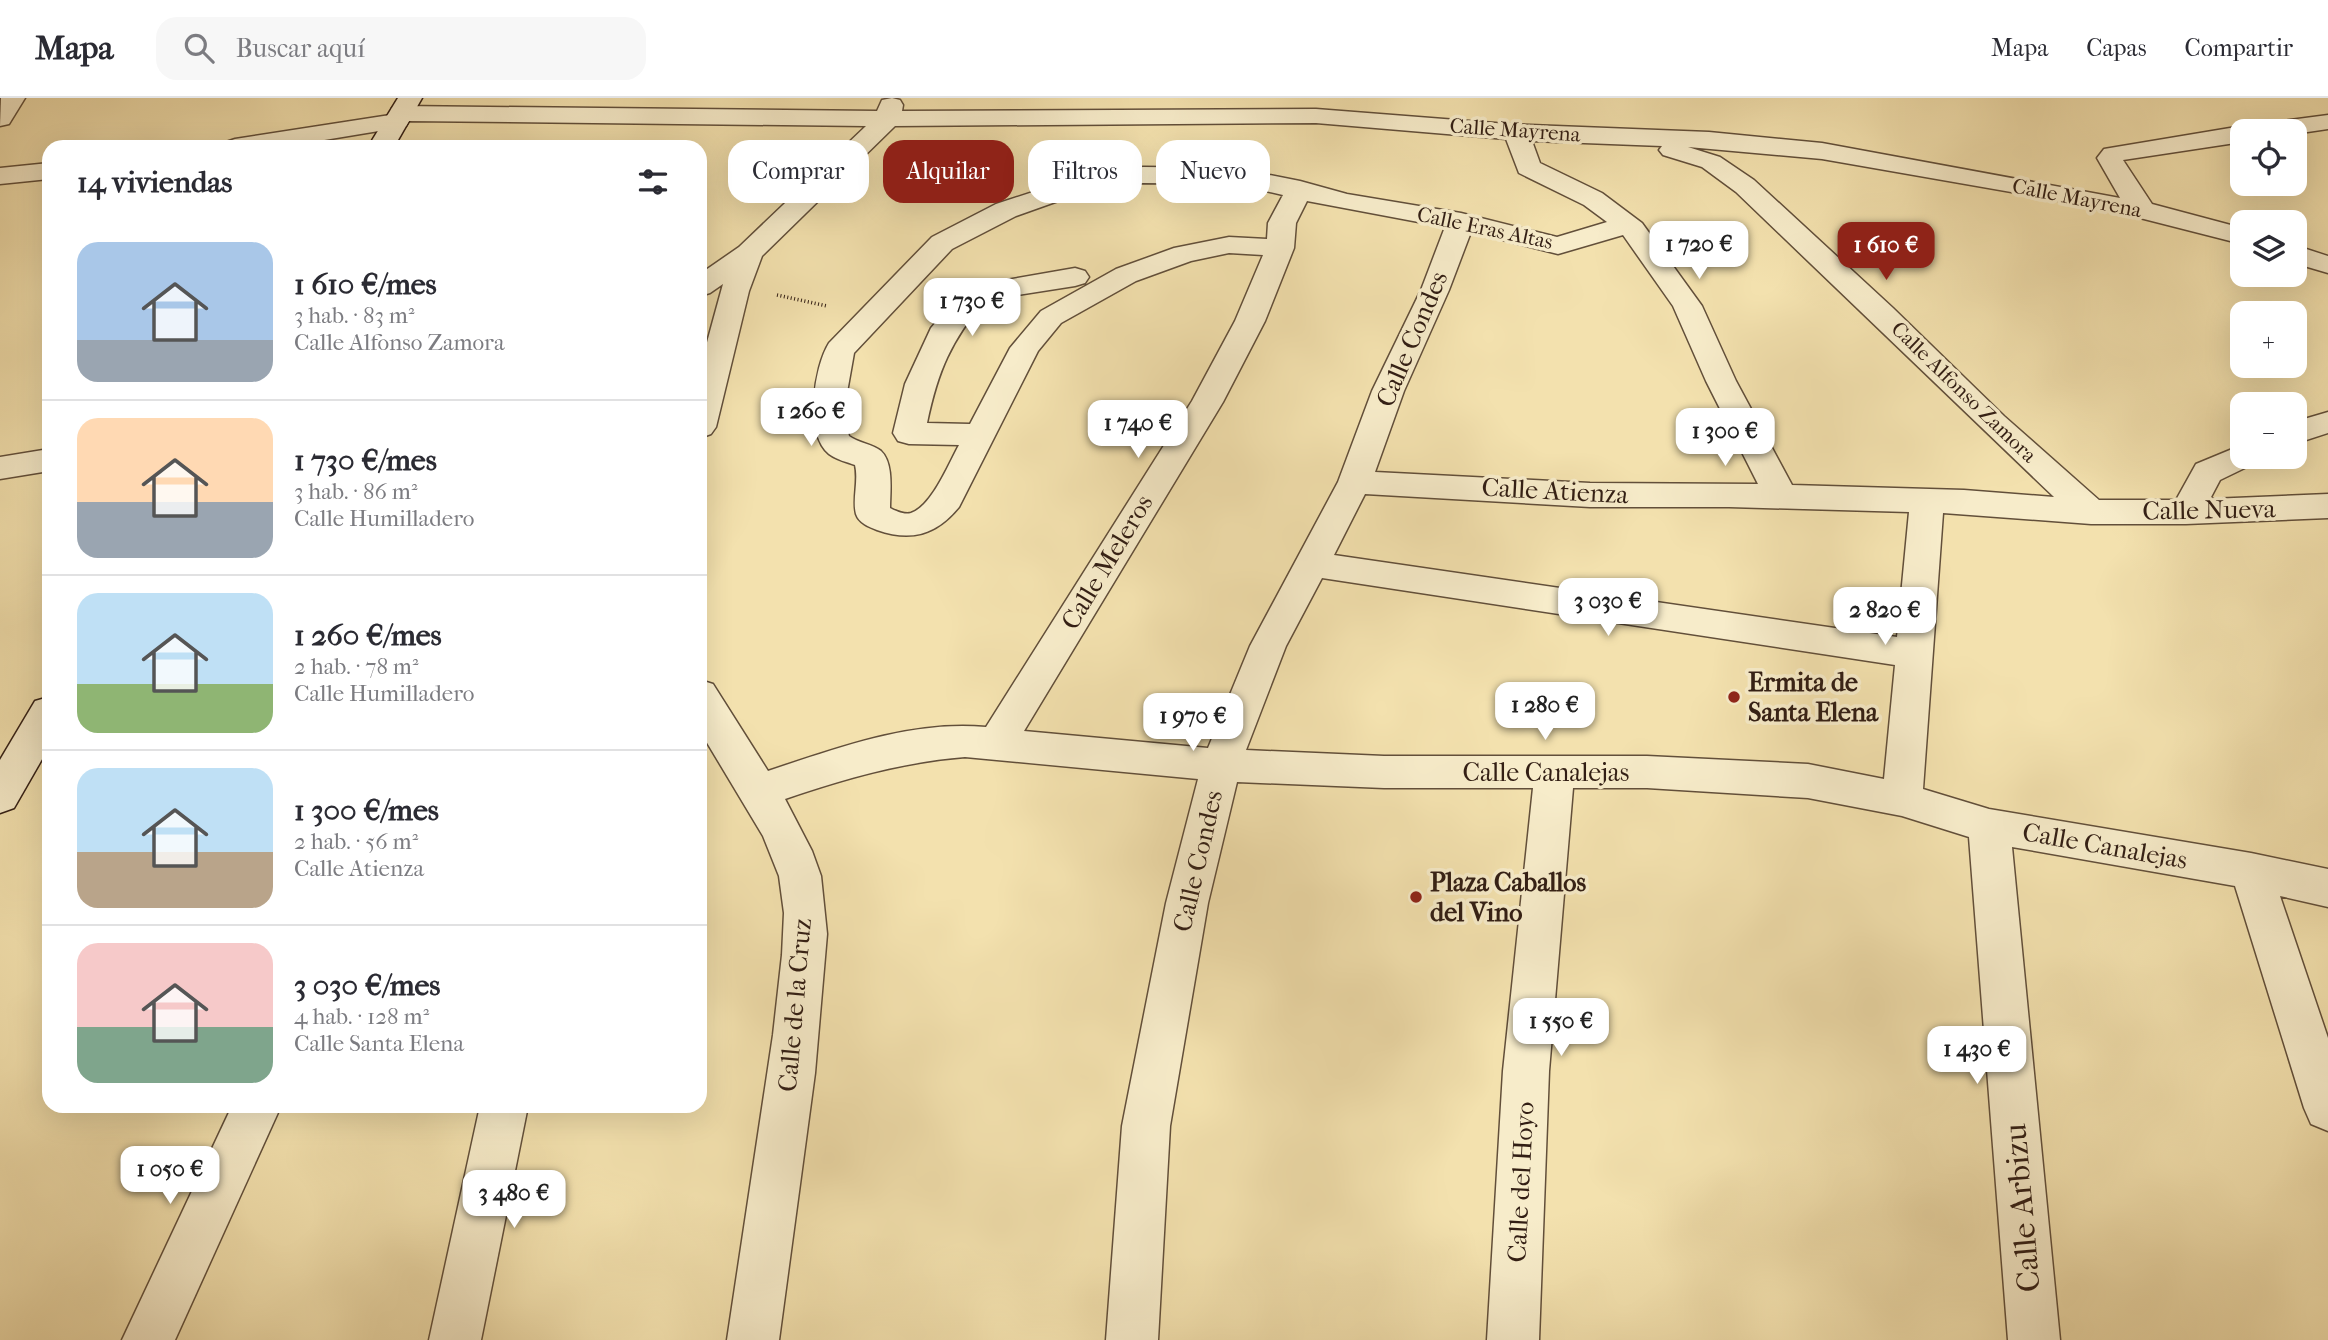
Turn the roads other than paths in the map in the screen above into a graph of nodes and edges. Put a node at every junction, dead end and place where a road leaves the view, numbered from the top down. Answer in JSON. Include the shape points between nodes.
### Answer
{"nodes":[{"id":1,"x":13,"y":98,"type":"edge"},
{"id":2,"x":891,"y":108,"type":"edge"},
{"id":3,"x":403,"y":111,"type":"edge"},
{"id":4,"x":0,"y":119,"type":"edge"},
{"id":5,"x":2328,"y":122,"type":"edge"},
{"id":6,"x":2307,"y":125,"type":"edge"},
{"id":7,"x":1517,"y":132,"type":"junction"},
{"id":8,"x":2230,"y":136,"type":"edge"},
{"id":9,"x":1631,"y":137,"type":"junction"},
{"id":10,"x":268,"y":140,"type":"edge"},
{"id":11,"x":385,"y":140,"type":"edge"},
{"id":12,"x":42,"y":172,"type":"edge"},
{"id":13,"x":0,"y":177,"type":"edge"},
{"id":14,"x":1300,"y":189,"type":"junction"},
{"id":15,"x":2142,"y":210,"type":"junction"},
{"id":16,"x":1461,"y":221,"type":"junction"},
{"id":17,"x":1627,"y":225,"type":"junction"},
{"id":18,"x":2230,"y":233,"type":"edge"},
{"id":19,"x":1280,"y":248,"type":"junction"},
{"id":20,"x":749,"y":253,"type":"junction"},
{"id":21,"x":2307,"y":258,"type":"edge"},
{"id":22,"x":2328,"y":265,"type":"edge"},
{"id":23,"x":1075,"y":277,"type":"dead end"},
{"id":24,"x":707,"y":281,"type":"edge"},
{"id":25,"x":707,"y":284,"type":"edge"},
{"id":26,"x":735,"y":291,"type":"junction"},
{"id":27,"x":707,"y":401,"type":"edge"},
{"id":28,"x":2328,"y":422,"type":"edge"},
{"id":29,"x":2307,"y":429,"type":"edge"},
{"id":30,"x":980,"y":435,"type":"junction"},
{"id":31,"x":42,"y":461,"type":"edge"},
{"id":32,"x":2230,"y":462,"type":"edge"},
{"id":33,"x":0,"y":468,"type":"edge"},
{"id":34,"x":1355,"y":482,"type":"junction"},
{"id":35,"x":1781,"y":496,"type":"junction"},
{"id":36,"x":1927,"y":501,"type":"junction"},
{"id":37,"x":2328,"y":506,"type":"edge"},
{"id":38,"x":2091,"y":512,"type":"junction"},
{"id":39,"x":2186,"y":512,"type":"junction"},
{"id":40,"x":1311,"y":565,"type":"junction"},
{"id":41,"x":1914,"y":654,"type":"junction"},
{"id":42,"x":707,"y":706,"type":"edge"},
{"id":43,"x":42,"y":723,"type":"edge"},
{"id":44,"x":996,"y":744,"type":"junction"},
{"id":45,"x":1221,"y":765,"type":"junction"},
{"id":46,"x":1555,"y":772,"type":"junction"},
{"id":47,"x":3,"y":786,"type":"edge"},
{"id":48,"x":761,"y":790,"type":"junction"},
{"id":49,"x":1902,"y":799,"type":"junction"},
{"id":50,"x":1989,"y":826,"type":"junction"},
{"id":51,"x":2251,"y":871,"type":"junction"},
{"id":52,"x":2328,"y":888,"type":"edge"},
{"id":53,"x":2328,"y":1108,"type":"edge"},
{"id":54,"x":253,"y":1113,"type":"edge"},
{"id":55,"x":503,"y":1113,"type":"edge"},
{"id":56,"x":148,"y":1340,"type":"edge"},
{"id":57,"x":455,"y":1340,"type":"edge"},
{"id":58,"x":753,"y":1340,"type":"edge"},
{"id":59,"x":1132,"y":1340,"type":"edge"},
{"id":60,"x":1513,"y":1340,"type":"edge"},
{"id":61,"x":2034,"y":1340,"type":"edge"}],
"edges":[{"from":1,"to":4,"type":"street"},
{"from":2,"to":3,"type":"street","name":"Calle Mayrena"},
{"from":2,"to":7,"type":"street","name":"Calle Mayrena","via":[[1037,116],[1317,116]]},
{"from":2,"to":20,"type":"street"},
{"from":3,"to":10,"type":"street","name":"Calle Mayrena"},
{"from":3,"to":11,"type":"street"},
{"from":5,"to":6,"type":"street"},
{"from":7,"to":9,"type":"street","name":"Calle Mayrena"},
{"from":7,"to":17,"type":"street","via":[[1528,167],[1593,199]]},
{"from":8,"to":15,"type":"street","via":[[2113,154],[2112,165]]},
{"from":9,"to":15,"type":"street","name":"Calle Mayrena","via":[[1822,151]]},
{"from":9,"to":38,"type":"street","name":"Calle Alfonso Zamora","via":[[1711,162],[1745,186]]},
{"from":12,"to":13,"type":"street"},
{"from":14,"to":16,"type":"street","name":"Calle Eras Altas","via":[[1347,202]]},
{"from":14,"to":19,"type":"street","name":"Calle Meleros","via":[[1282,223]]},
{"from":14,"to":30,"type":"street","name":"Calle Eras Altas","via":[[1234,176],[1143,175],[1088,182],[1006,210],[942,243],[840,350],[832,383],[831,428],[835,442],[869,458],[873,514],[903,526],[933,517]]},
{"from":15,"to":18,"type":"street","name":"Calle Mayrena"},
{"from":16,"to":17,"type":"street","name":"Calle Eras Altas","via":[[1558,246]]},
{"from":16,"to":34,"type":"street","name":"Calle Condes","via":[[1388,391]]},
{"from":17,"to":35,"type":"street","via":[[1687,306]]},
{"from":19,"to":30,"type":"street","via":[[1229,245],[1184,254],[1126,275],[1051,317],[1025,348]]},
{"from":19,"to":44,"type":"street","name":"Calle Meleros","via":[[1250,321],[1207,402]]},
{"from":20,"to":24,"type":"street"},
{"from":20,"to":26,"type":"street"},
{"from":21,"to":22,"type":"street"},
{"from":23,"to":30,"type":"street","via":[[976,293],[946,328],[920,384],[909,433]]},
{"from":25,"to":26,"type":"street","via":[[727,281]]},
{"from":26,"to":27,"type":"street"},
{"from":28,"to":29,"type":"street"},
{"from":31,"to":33,"type":"street"},
{"from":32,"to":39,"type":"street","via":[[2208,472]]},
{"from":34,"to":35,"type":"street","name":"Calle Atienza","via":[[1590,495]]},
{"from":34,"to":40,"type":"street","name":"Calle Condes"},
{"from":35,"to":36,"type":"street","name":"Calle Atienza"},
{"from":36,"to":38,"type":"street","name":"Calle Atienza"},
{"from":36,"to":41,"type":"street"},
{"from":37,"to":39,"type":"street","name":"Calle Nueva"},
{"from":38,"to":39,"type":"street","name":"Calle Nueva"},
{"from":40,"to":41,"type":"street"},
{"from":40,"to":45,"type":"street","name":"Calle Condes","via":[[1268,646]]},
{"from":41,"to":49,"type":"street"},
{"from":42,"to":48,"type":"street","name":"Calle de la Cruz"},
{"from":43,"to":47,"type":"street"},
{"from":44,"to":45,"type":"street","name":"Calle Canalejas"},
{"from":44,"to":48,"type":"street","name":"Calle Canalejas","via":[[923,743],[872,753]]},
{"from":45,"to":46,"type":"street","name":"Calle Canalejas","via":[[1384,772]]},
{"from":45,"to":59,"type":"street","name":"Calle Condes","via":[[1186,903],[1146,1126]]},
{"from":46,"to":49,"type":"street","name":"Calle Canalejas","via":[[1795,780]]},
{"from":46,"to":60,"type":"street","name":"Calle del Hoyo","via":[[1526,1071]]},
{"from":48,"to":58,"type":"street","name":"Calle de la Cruz","via":[[800,877],[806,937],[792,1071]]},
{"from":49,"to":50,"type":"street","name":"Calle Canalejas"},
{"from":50,"to":51,"type":"street","name":"Calle Canalejas"},
{"from":50,"to":61,"type":"street","name":"Calle Arbizu"},
{"from":51,"to":52,"type":"street","name":"Calle Canalejas"},
{"from":51,"to":53,"type":"street"},
{"from":54,"to":56,"type":"street"},
{"from":55,"to":57,"type":"street"}]}
